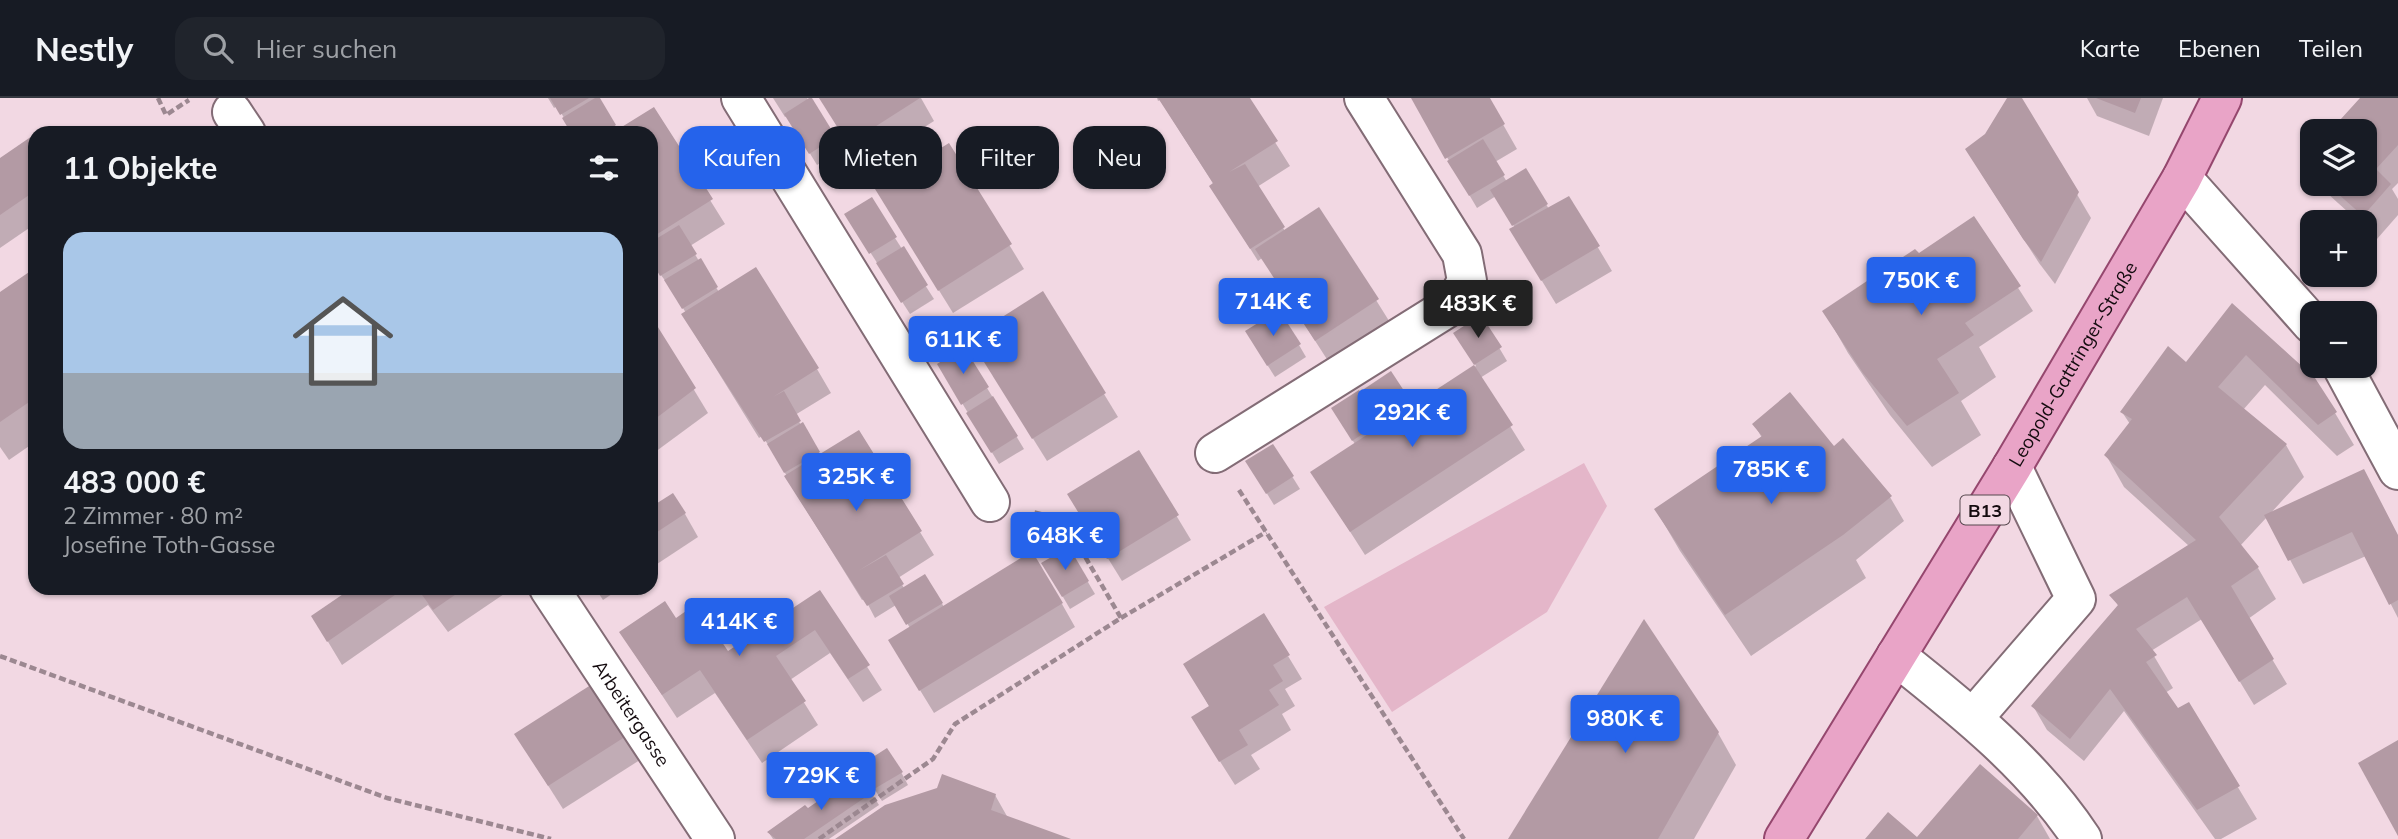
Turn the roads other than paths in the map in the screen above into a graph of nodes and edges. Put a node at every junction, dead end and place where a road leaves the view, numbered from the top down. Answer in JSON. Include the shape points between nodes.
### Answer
{"nodes":[{"id":1,"x":741,"y":98,"type":"edge"},
{"id":2,"x":1364,"y":98,"type":"edge"},
{"id":3,"x":2222,"y":98,"type":"edge"},
{"id":4,"x":2182,"y":178,"type":"junction"},
{"id":5,"x":2300,"y":311,"type":"edge"},
{"id":6,"x":2348,"y":378,"type":"edge"},
{"id":7,"x":1215,"y":453,"type":"road end"},
{"id":8,"x":2012,"y":467,"type":"junction"},
{"id":9,"x":2398,"y":470,"type":"edge"},
{"id":10,"x":990,"y":502,"type":"road end"},
{"id":11,"x":553,"y":595,"type":"edge"},
{"id":12,"x":1896,"y":656,"type":"junction"},
{"id":13,"x":1973,"y":717,"type":"junction"},
{"id":14,"x":715,"y":839,"type":"edge"},
{"id":15,"x":1784,"y":839,"type":"edge"},
{"id":16,"x":2082,"y":839,"type":"edge"}],
"edges":[{"from":1,"to":10,"type":"street"},
{"from":2,"to":7,"type":"street","via":[[1462,254],[1467,281],[1455,303]]},
{"from":3,"to":4,"type":"main road","name":"Leopold-Gattringer-Straße","number":"B13"},
{"from":4,"to":5,"type":"street"},
{"from":4,"to":8,"type":"main road","name":"Leopold-Gattringer-Straße","number":"B13"},
{"from":6,"to":9,"type":"street"},
{"from":8,"to":12,"type":"main road","name":"Leopold-Gattringer-Straße","number":"B13"},
{"from":8,"to":13,"type":"street","via":[[2076,599]]},
{"from":11,"to":14,"type":"street","name":"Arbeitergasse"},
{"from":12,"to":13,"type":"street"},
{"from":12,"to":15,"type":"main road","name":"Leopold-Gattringer-Straße","number":"B13"},
{"from":13,"to":16,"type":"street","via":[[2060,806]]}]}
